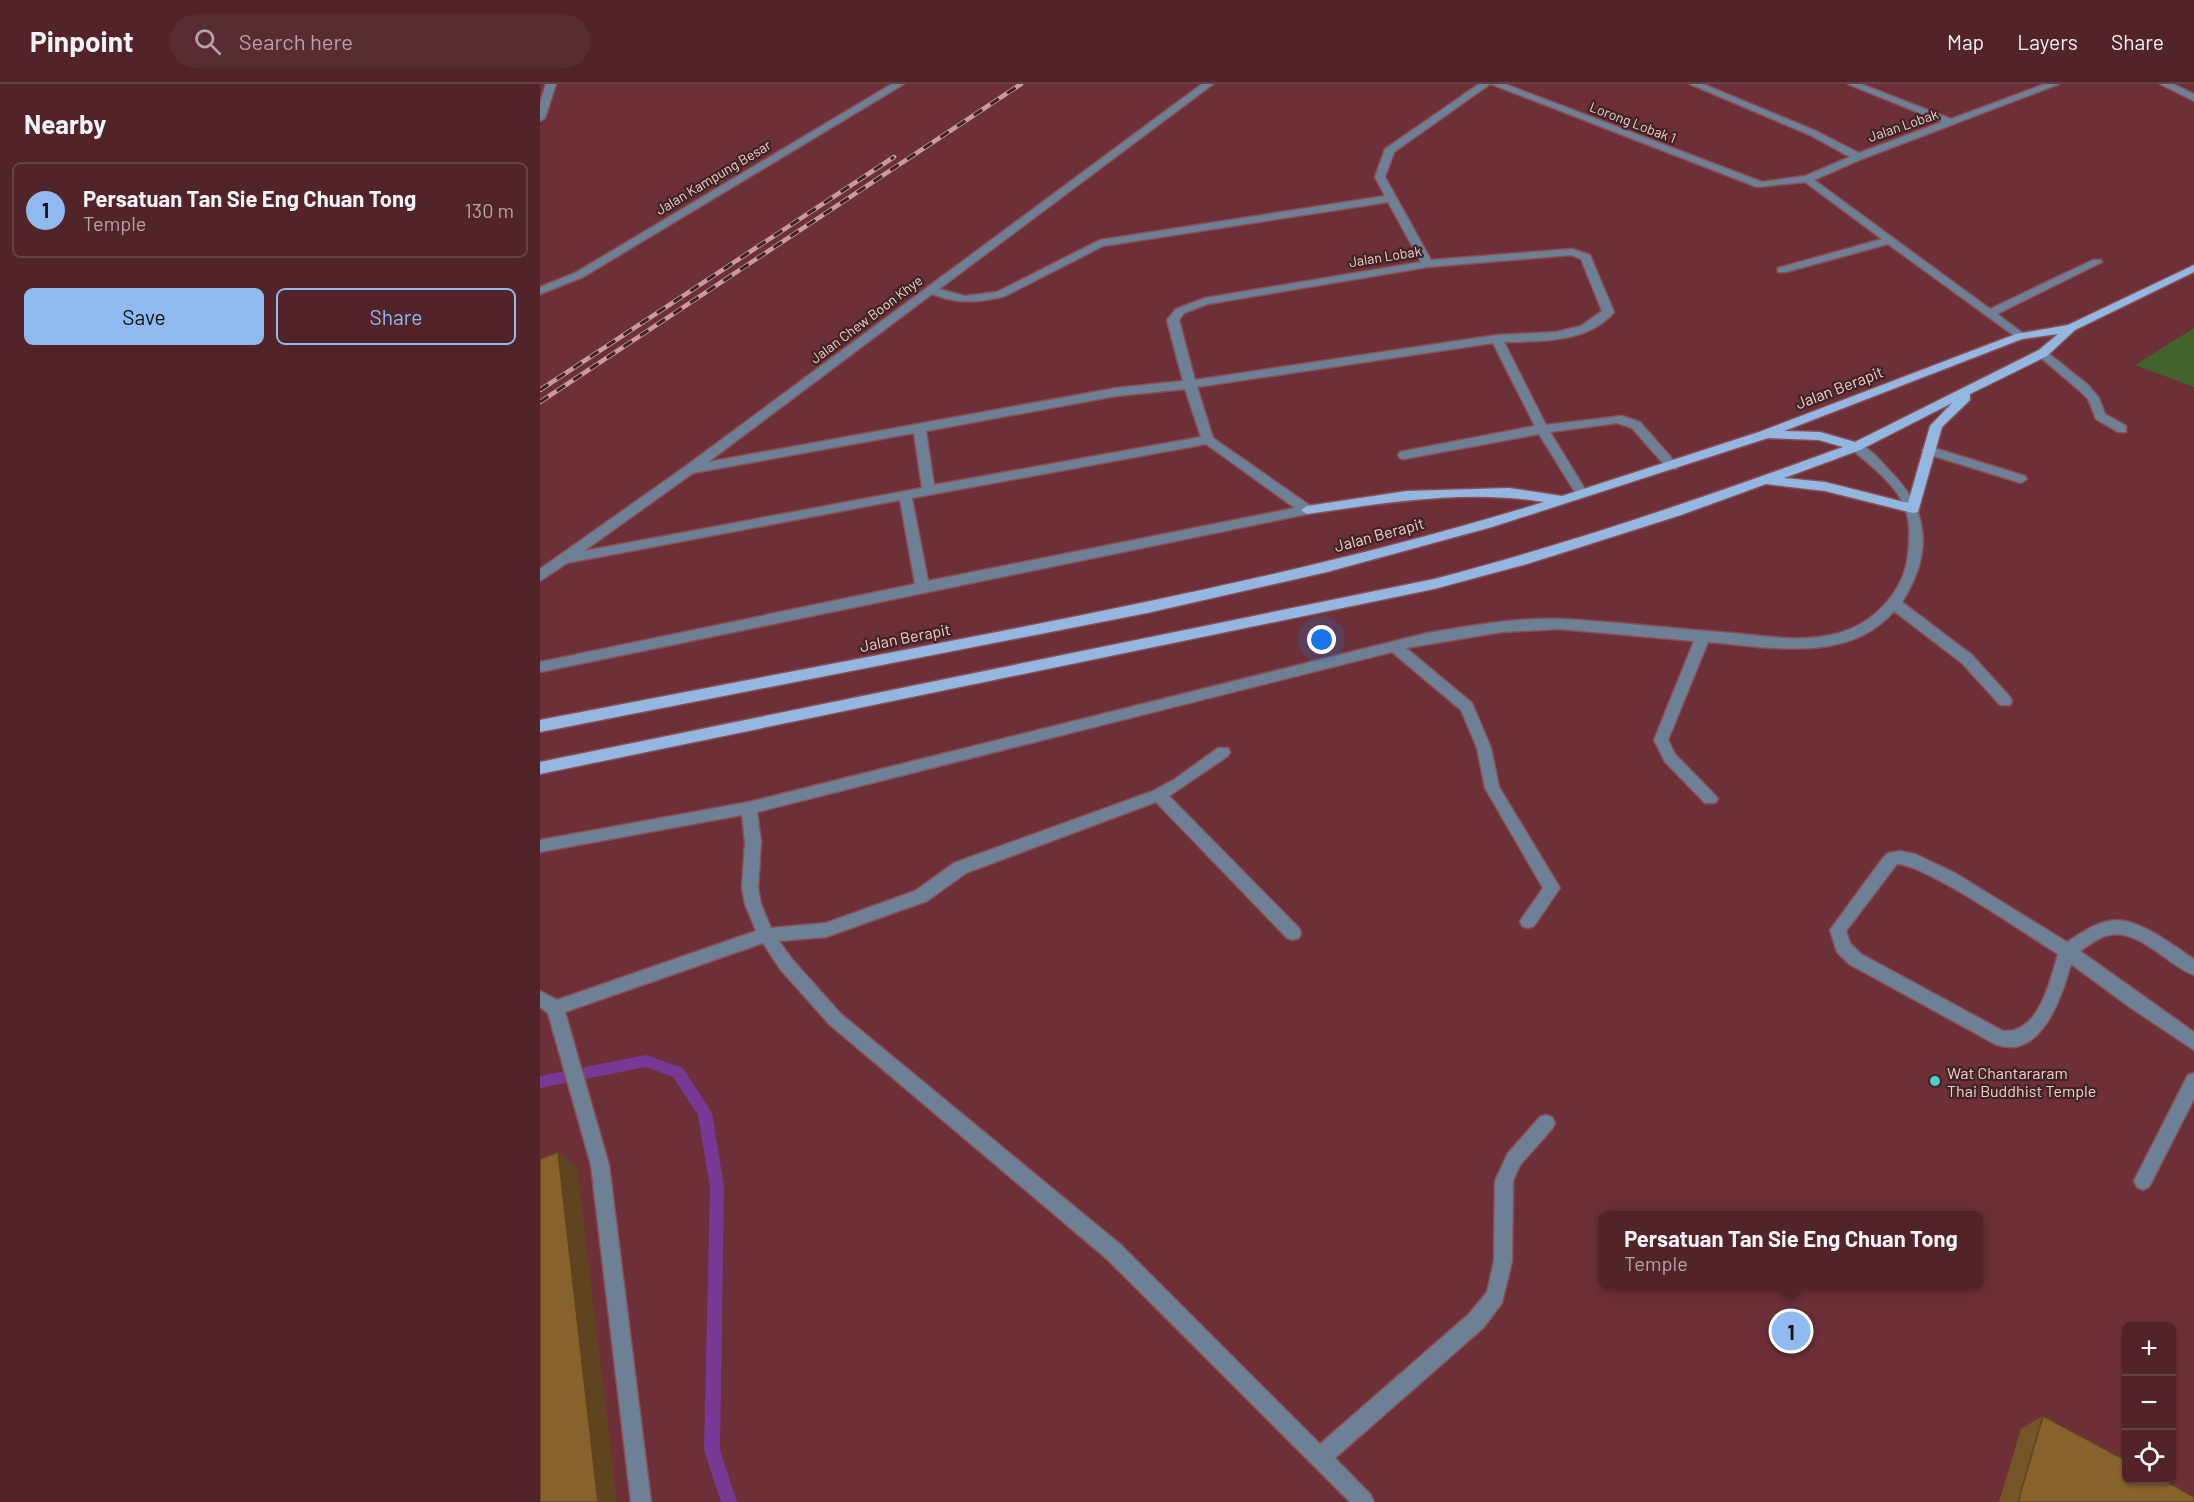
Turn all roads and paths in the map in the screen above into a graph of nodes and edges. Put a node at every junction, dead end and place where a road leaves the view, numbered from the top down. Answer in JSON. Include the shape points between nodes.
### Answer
{"nodes":[{"id":1,"x":898,"y":84,"type":"edge"},
{"id":2,"x":1208,"y":84,"type":"edge"},
{"id":3,"x":1485,"y":84,"type":"edge"},
{"id":4,"x":1496,"y":84,"type":"edge"},
{"id":5,"x":1695,"y":84,"type":"edge"},
{"id":6,"x":1854,"y":84,"type":"edge"},
{"id":7,"x":2054,"y":84,"type":"edge"},
{"id":8,"x":2165,"y":84,"type":"edge"},
{"id":9,"x":547,"y":87,"type":"edge"},
{"id":10,"x":2194,"y":98,"type":"edge"},
{"id":11,"x":540,"y":118,"type":"edge"},
{"id":12,"x":1952,"y":123,"type":"junction"},
{"id":13,"x":1858,"y":157,"type":"junction"},
{"id":14,"x":1807,"y":178,"type":"junction"},
{"id":15,"x":1761,"y":185,"type":"joint"},
{"id":16,"x":1392,"y":198,"type":"junction"},
{"id":17,"x":1891,"y":240,"type":"junction"},
{"id":18,"x":2097,"y":262,"type":"dead end"},
{"id":19,"x":1428,"y":264,"type":"junction"},
{"id":20,"x":2194,"y":268,"type":"edge"},
{"id":21,"x":1782,"y":270,"type":"dead end"},
{"id":22,"x":931,"y":290,"type":"junction"},
{"id":23,"x":540,"y":291,"type":"edge"},
{"id":24,"x":1990,"y":313,"type":"junction"},
{"id":25,"x":2071,"y":328,"type":"junction"},
{"id":26,"x":2020,"y":336,"type":"junction"},
{"id":27,"x":1497,"y":339,"type":"junction"},
{"id":28,"x":2043,"y":353,"type":"junction"},
{"id":29,"x":1190,"y":385,"type":"junction"},
{"id":30,"x":1977,"y":387,"type":"junction"},
{"id":31,"x":919,"y":428,"type":"junction"},
{"id":32,"x":1542,"y":429,"type":"junction"},
{"id":33,"x":2122,"y":429,"type":"dead end"},
{"id":34,"x":1763,"y":435,"type":"junction"},
{"id":35,"x":1208,"y":440,"type":"junction"},
{"id":36,"x":1856,"y":447,"type":"junction"},
{"id":37,"x":1928,"y":450,"type":"junction"},
{"id":38,"x":1404,"y":455,"type":"dead end"},
{"id":39,"x":1672,"y":466,"type":"junction"},
{"id":40,"x":690,"y":469,"type":"junction"},
{"id":41,"x":2021,"y":479,"type":"dead end"},
{"id":42,"x":1755,"y":483,"type":"junction"},
{"id":43,"x":929,"y":491,"type":"junction"},
{"id":44,"x":1582,"y":494,"type":"junction"},
{"id":45,"x":905,"y":495,"type":"junction"},
{"id":46,"x":1564,"y":500,"type":"junction"},
{"id":47,"x":1913,"y":509,"type":"junction"},
{"id":48,"x":1307,"y":510,"type":"junction"},
{"id":49,"x":563,"y":560,"type":"junction"},
{"id":50,"x":540,"y":576,"type":"edge"},
{"id":51,"x":922,"y":587,"type":"junction"},
{"id":52,"x":1893,"y":603,"type":"junction"},
{"id":53,"x":1703,"y":636,"type":"junction"},
{"id":54,"x":1395,"y":647,"type":"junction"},
{"id":55,"x":540,"y":667,"type":"edge"},
{"id":56,"x":2005,"y":701,"type":"dead end"},
{"id":57,"x":540,"y":726,"type":"edge"},
{"id":58,"x":1223,"y":752,"type":"dead end"},
{"id":59,"x":540,"y":768,"type":"edge"},
{"id":60,"x":1158,"y":795,"type":"junction"},
{"id":61,"x":1710,"y":799,"type":"dead end"},
{"id":62,"x":749,"y":808,"type":"junction"},
{"id":63,"x":540,"y":846,"type":"edge"},
{"id":64,"x":1528,"y":921,"type":"dead end"},
{"id":65,"x":1293,"y":933,"type":"dead end"},
{"id":66,"x":766,"y":935,"type":"junction"},
{"id":67,"x":2067,"y":951,"type":"junction"},
{"id":68,"x":2194,"y":968,"type":"edge"},
{"id":69,"x":540,"y":998,"type":"edge"},
{"id":70,"x":555,"y":1008,"type":"junction"},
{"id":71,"x":2194,"y":1042,"type":"edge"},
{"id":72,"x":2194,"y":1081,"type":"edge"},
{"id":73,"x":1546,"y":1123,"type":"dead end"},
{"id":74,"x":2143,"y":1181,"type":"dead end"},
{"id":75,"x":1320,"y":1458,"type":"junction"},
{"id":76,"x":641,"y":1502,"type":"edge"},
{"id":77,"x":1364,"y":1502,"type":"edge"}],
"edges":[{"from":1,"to":23,"type":"street","name":"Jalan Kampung Besar","via":[[579,275]]},
{"from":2,"to":22,"type":"street","name":"Jalan Chew Boon Khye"},
{"from":3,"to":16,"type":"street","via":[[1389,151],[1380,177]]},
{"from":4,"to":15,"type":"street","name":"Lorong Lobak 1"},
{"from":5,"to":13,"type":"street","via":[[1813,133]]},
{"from":6,"to":12,"type":"street"},
{"from":7,"to":12,"type":"street","name":"Jalan Lobak"},
{"from":8,"to":10,"type":"street"},
{"from":9,"to":11,"type":"street"},
{"from":12,"to":13,"type":"street","name":"Jalan Lobak"},
{"from":13,"to":14,"type":"street","name":"Jalan Lobak"},
{"from":14,"to":15,"type":"street","name":"Jalan Lobak"},
{"from":14,"to":17,"type":"street"},
{"from":16,"to":19,"type":"street"},
{"from":16,"to":22,"type":"street","via":[[1100,243],[1001,294],[987,297],[953,299]]},
{"from":17,"to":21,"type":"street"},
{"from":17,"to":24,"type":"street"},
{"from":18,"to":24,"type":"street"},
{"from":19,"to":27,"type":"street","name":"Jalan Lobak","via":[[1572,252],[1586,257],[1608,312],[1599,322],[1556,335]]},
{"from":19,"to":29,"type":"street","name":"Jalan Lobak","via":[[1205,300],[1180,311],[1173,320]]},
{"from":20,"to":25,"type":"main road","name":"Jalan Berapit"},
{"from":22,"to":40,"type":"street","name":"Jalan Chew Boon Khye"},
{"from":24,"to":26,"type":"street"},
{"from":25,"to":26,"type":"main road","name":"Jalan Berapit"},
{"from":25,"to":28,"type":"main road"},
{"from":26,"to":34,"type":"main road","name":"Jalan Berapit"},
{"from":27,"to":29,"type":"street"},
{"from":27,"to":32,"type":"street"},
{"from":28,"to":30,"type":"main road"},
{"from":28,"to":33,"type":"street","via":[[2084,388],[2100,416]]},
{"from":29,"to":31,"type":"street","via":[[1116,392]]},
{"from":29,"to":35,"type":"street"},
{"from":30,"to":36,"type":"main road"},
{"from":30,"to":37,"type":"main road","via":[[1936,426]]},
{"from":31,"to":40,"type":"street"},
{"from":31,"to":43,"type":"street"},
{"from":32,"to":38,"type":"street"},
{"from":32,"to":39,"type":"street","via":[[1618,419],[1636,425]]},
{"from":32,"to":44,"type":"street"},
{"from":34,"to":36,"type":"main road","via":[[1820,436]]},
{"from":34,"to":39,"type":"main road","name":"Jalan Berapit"},
{"from":35,"to":43,"type":"street"},
{"from":35,"to":48,"type":"street"},
{"from":36,"to":42,"type":"main road"},
{"from":36,"to":47,"type":"street","via":[[1885,471]]},
{"from":37,"to":41,"type":"street"},
{"from":37,"to":47,"type":"main road"},
{"from":39,"to":44,"type":"main road","name":"Jalan Berapit"},
{"from":40,"to":49,"type":"street","name":"Jalan Chew Boon Khye"},
{"from":42,"to":47,"type":"main road","via":[[1814,484]]},
{"from":42,"to":59,"type":"main road","via":[[1522,561],[1434,584]]},
{"from":43,"to":45,"type":"street"},
{"from":44,"to":46,"type":"main road","name":"Jalan Berapit"},
{"from":45,"to":49,"type":"street"},
{"from":45,"to":51,"type":"street"},
{"from":46,"to":48,"type":"main road","via":[[1509,492],[1407,495]]},
{"from":46,"to":57,"type":"main road","name":"Jalan Berapit","via":[[1327,567],[1147,608]]},
{"from":47,"to":52,"type":"street","via":[[1916,550],[1911,573]]},
{"from":48,"to":51,"type":"street"},
{"from":49,"to":50,"type":"street","name":"Jalan Chew Boon Khye"},
{"from":51,"to":55,"type":"street"},
{"from":52,"to":53,"type":"street","via":[[1875,622],[1851,635],[1825,642],[1795,644]]},
{"from":52,"to":56,"type":"street","via":[[1951,643],[1986,675]]},
{"from":53,"to":54,"type":"street","via":[[1560,624],[1502,627]]},
{"from":53,"to":61,"type":"street","via":[[1661,740],[1670,758]]},
{"from":54,"to":62,"type":"street"},
{"from":54,"to":64,"type":"street","via":[[1467,707],[1485,748],[1492,788],[1552,888]]},
{"from":58,"to":60,"type":"street"},
{"from":60,"to":65,"type":"street"},
{"from":60,"to":66,"type":"street","via":[[960,868],[921,896],[826,930]]},
{"from":62,"to":63,"type":"street"},
{"from":62,"to":66,"type":"street","via":[[753,841],[750,888],[756,915]]},
{"from":66,"to":70,"type":"street"},
{"from":66,"to":75,"type":"street","via":[[835,1019],[1114,1252]]},
{"from":67,"to":67,"type":"street","via":[[2056,990],[2034,1028],[2016,1039],[2001,1039],[1855,959],[1843,947],[1838,930],[1888,863],[1900,857],[1949,878]]},
{"from":67,"to":68,"type":"street","via":[[2116,926],[2134,931]]},
{"from":67,"to":71,"type":"street"},
{"from":69,"to":70,"type":"street"},
{"from":70,"to":76,"type":"street","via":[[600,1165]]},
{"from":72,"to":74,"type":"street"},
{"from":73,"to":75,"type":"street","via":[[1514,1159],[1504,1181],[1503,1261],[1495,1296],[1476,1321]]},
{"from":75,"to":77,"type":"street"}]}
